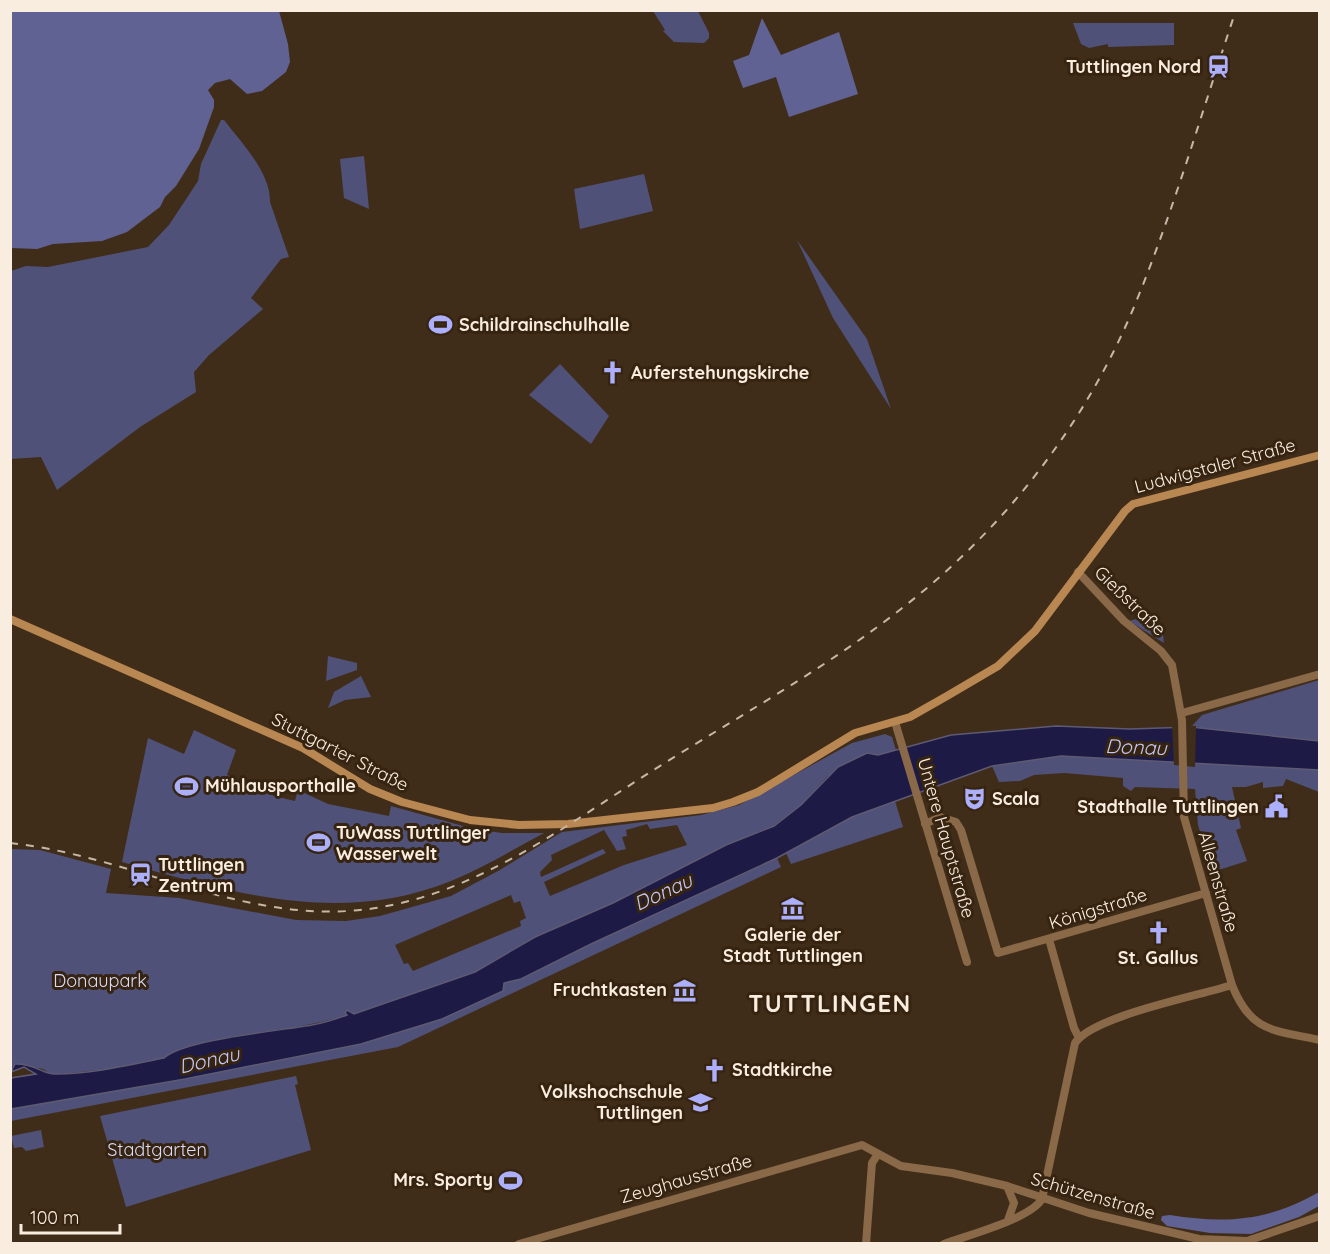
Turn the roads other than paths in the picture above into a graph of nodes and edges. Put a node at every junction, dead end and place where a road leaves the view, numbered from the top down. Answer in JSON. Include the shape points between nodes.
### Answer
{"nodes":[{"id":1,"x":1320,"y":455,"type":"edge"},
{"id":2,"x":1078,"y":572,"type":"junction"},
{"id":3,"x":10,"y":619,"type":"edge"},
{"id":4,"x":1161,"y":651,"type":"joint"},
{"id":5,"x":1320,"y":674,"type":"edge"},
{"id":6,"x":1182,"y":713,"type":"junction"},
{"id":7,"x":895,"y":722,"type":"junction"},
{"id":8,"x":926,"y":824,"type":"junction"},
{"id":9,"x":1206,"y":893,"type":"junction"},
{"id":10,"x":1049,"y":939,"type":"junction"},
{"id":11,"x":967,"y":962,"type":"dead end"},
{"id":12,"x":1232,"y":985,"type":"junction"},
{"id":13,"x":1079,"y":1038,"type":"junction"},
{"id":14,"x":1320,"y":1040,"type":"edge"},
{"id":15,"x":862,"y":1145,"type":"joint"},
{"id":16,"x":878,"y":1154,"type":"junction"},
{"id":17,"x":1007,"y":1186,"type":"junction"},
{"id":18,"x":1042,"y":1199,"type":"junction"},
{"id":19,"x":1065,"y":1206,"type":"junction"},
{"id":20,"x":1034,"y":1209,"type":"junction"},
{"id":21,"x":1320,"y":1216,"type":"edge"},
{"id":22,"x":1008,"y":1220,"type":"junction"},
{"id":23,"x":519,"y":1244,"type":"edge"},
{"id":24,"x":866,"y":1244,"type":"edge"},
{"id":25,"x":944,"y":1244,"type":"edge"}],
"edges":[{"from":1,"to":2,"type":"main road","name":"Ludwigstaler Straße","via":[[1133,504]]},
{"from":2,"to":4,"type":"street","name":"Gießstraße","via":[[1124,621]]},
{"from":2,"to":7,"type":"main road","name":"Ludwigstaler Straße","via":[[1035,631],[1005,661]]},
{"from":3,"to":7,"type":"main road","name":"Stuttgarter Straße","via":[[303,748],[370,789],[470,820],[546,825],[713,808],[758,792],[848,737]]},
{"from":4,"to":6,"type":"street","name":"Alleenstraße","via":[[1172,665]]},
{"from":5,"to":6,"type":"street"},
{"from":6,"to":9,"type":"street","name":"Alleenstraße","via":[[1184,817]]},
{"from":7,"to":8,"type":"street","name":"Untere Hauptstraße"},
{"from":8,"to":10,"type":"street","name":"Königstraße","via":[[940,817],[956,822],[961,830],[998,953]]},
{"from":8,"to":11,"type":"street","name":"Untere Hauptstraße"},
{"from":9,"to":10,"type":"street","name":"Königstraße"},
{"from":9,"to":12,"type":"street","name":"Alleenstraße"},
{"from":10,"to":13,"type":"street"},
{"from":12,"to":13,"type":"street","via":[[1097,1026]]},
{"from":12,"to":14,"type":"street","name":"Alleenstraße","via":[[1246,1012],[1259,1024]]},
{"from":13,"to":18,"type":"street"},
{"from":15,"to":16,"type":"street","name":"Schützenstraße"},
{"from":15,"to":23,"type":"street","name":"Zeughausstraße"},
{"from":16,"to":17,"type":"street","name":"Schützenstraße","via":[[901,1166]]},
{"from":16,"to":24,"type":"street","via":[[872,1163]]},
{"from":17,"to":18,"type":"street","name":"Schützenstraße"},
{"from":17,"to":22,"type":"street","via":[[1014,1203]]},
{"from":18,"to":19,"type":"street","name":"Schützenstraße"},
{"from":18,"to":20,"type":"street"},
{"from":19,"to":20,"type":"street"},
{"from":19,"to":21,"type":"street","name":"Schützenstraße","via":[[1148,1229],[1231,1242],[1267,1236]]},
{"from":20,"to":22,"type":"street"},
{"from":22,"to":25,"type":"street"}]}
